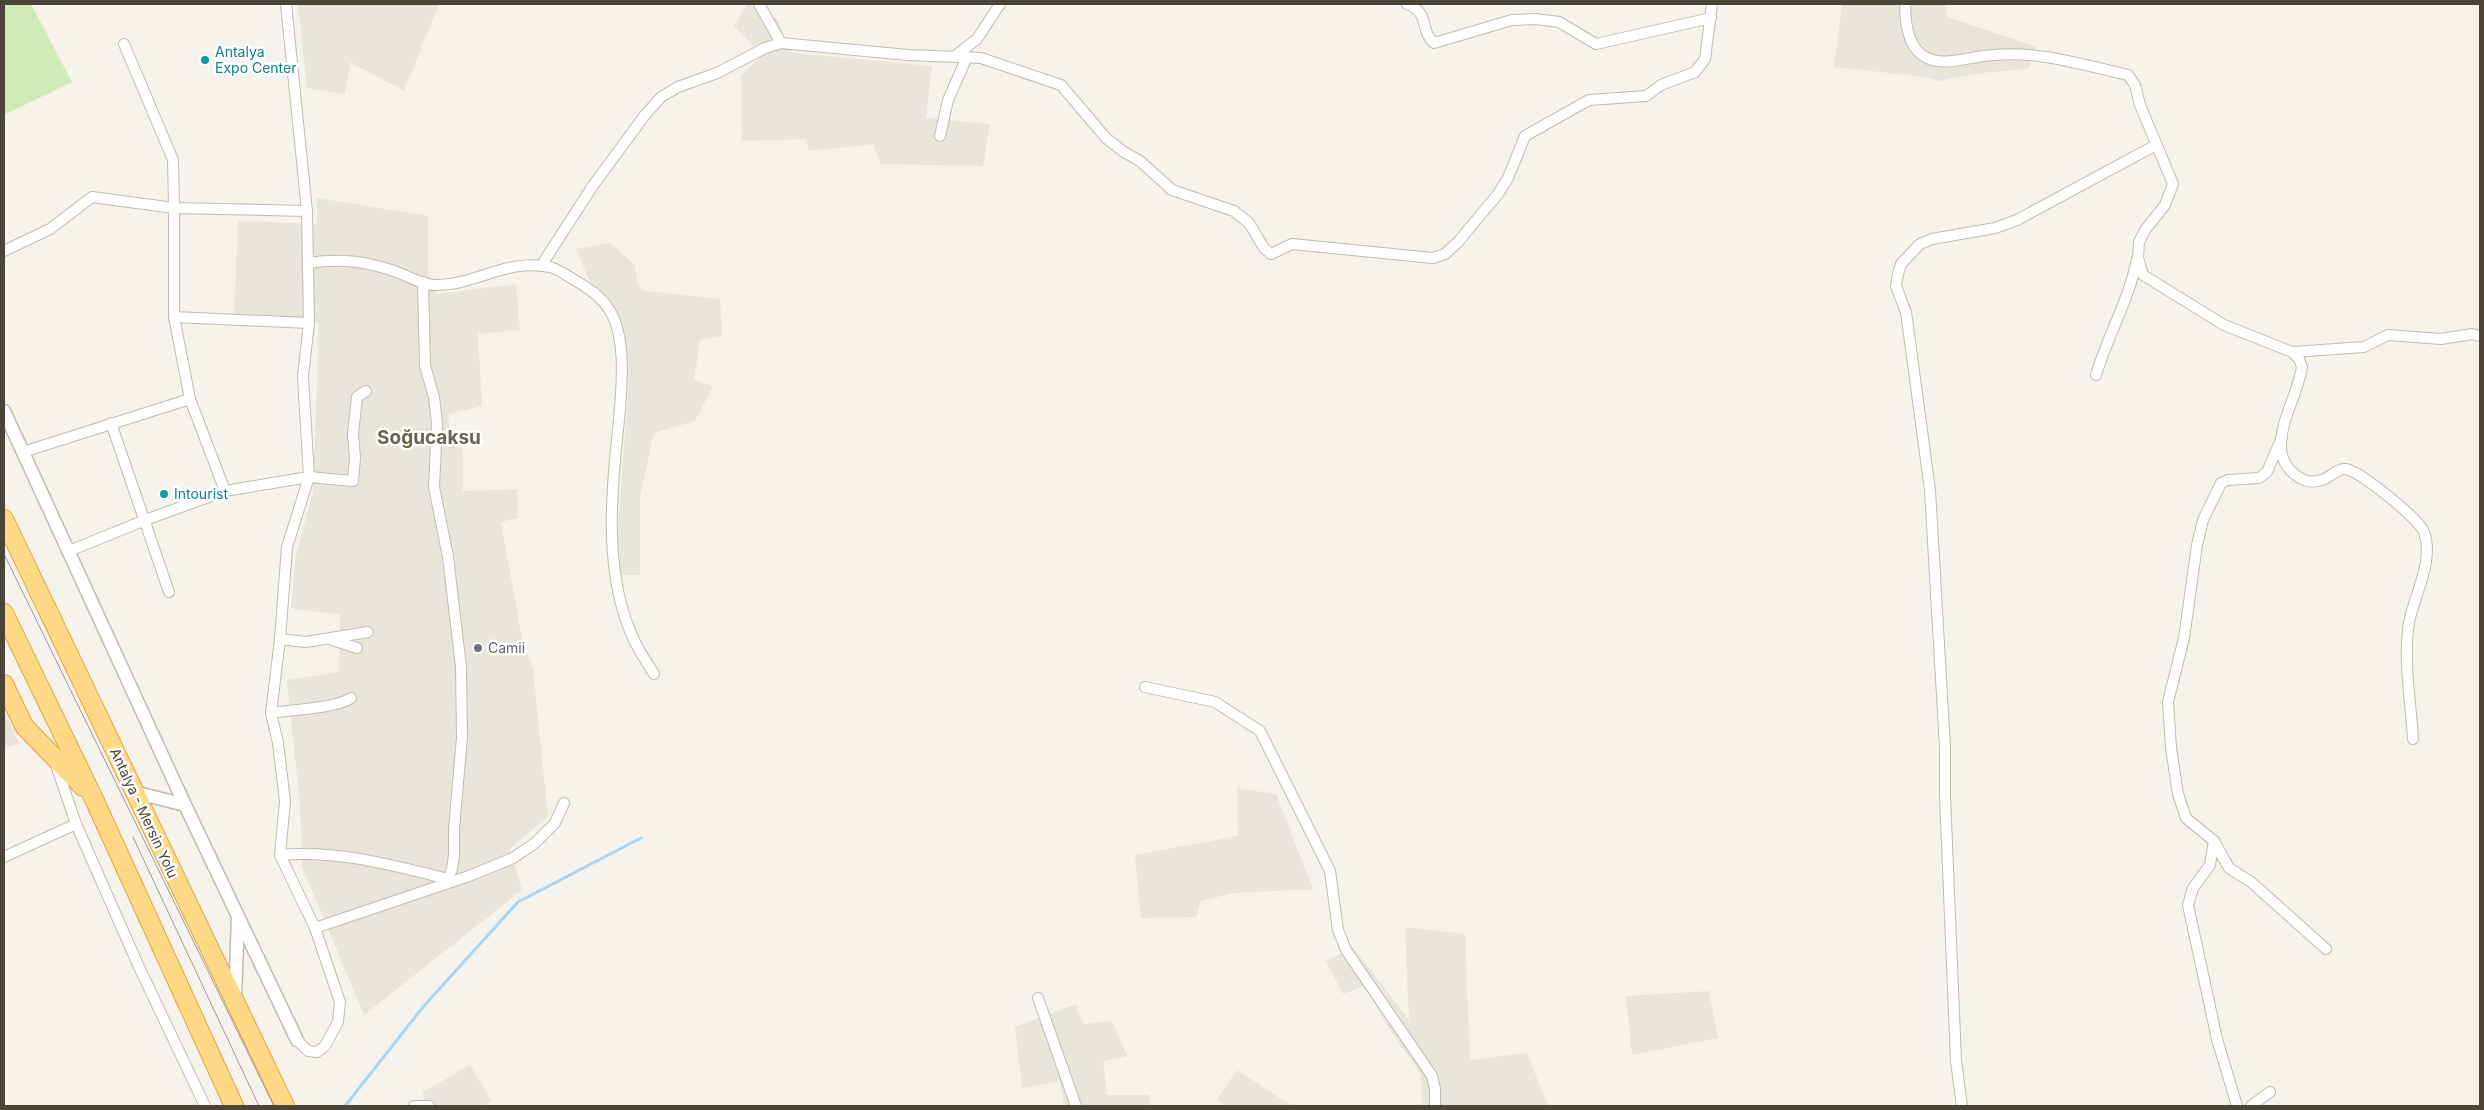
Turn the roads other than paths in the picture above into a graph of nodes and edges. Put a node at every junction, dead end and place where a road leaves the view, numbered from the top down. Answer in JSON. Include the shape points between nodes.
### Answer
{"nodes":[{"id":1,"x":286,"y":4,"type":"edge"},
{"id":2,"x":760,"y":4,"type":"edge"},
{"id":3,"x":1000,"y":4,"type":"edge"},
{"id":4,"x":1407,"y":4,"type":"edge"},
{"id":5,"x":1712,"y":4,"type":"edge"},
{"id":6,"x":1905,"y":4,"type":"edge"},
{"id":7,"x":1711,"y":18,"type":"junction"},
{"id":8,"x":781,"y":43,"type":"junction"},
{"id":9,"x":124,"y":44,"type":"dead end"},
{"id":10,"x":954,"y":57,"type":"junction"},
{"id":11,"x":967,"y":57,"type":"junction"},
{"id":12,"x":940,"y":136,"type":"dead end"},
{"id":13,"x":2156,"y":145,"type":"junction"},
{"id":14,"x":174,"y":208,"type":"junction"},
{"id":15,"x":307,"y":211,"type":"junction"},
{"id":16,"x":4,"y":251,"type":"edge"},
{"id":17,"x":2138,"y":258,"type":"junction"},
{"id":18,"x":308,"y":263,"type":"junction"},
{"id":19,"x":541,"y":266,"type":"junction"},
{"id":20,"x":423,"y":282,"type":"junction"},
{"id":21,"x":174,"y":317,"type":"junction"},
{"id":22,"x":309,"y":323,"type":"junction"},
{"id":23,"x":2480,"y":336,"type":"edge"},
{"id":24,"x":2292,"y":352,"type":"junction"},
{"id":25,"x":2096,"y":375,"type":"dead end"},
{"id":26,"x":366,"y":391,"type":"dead end"},
{"id":27,"x":190,"y":399,"type":"junction"},
{"id":28,"x":4,"y":412,"type":"edge"},
{"id":29,"x":111,"y":423,"type":"junction"},
{"id":30,"x":2282,"y":437,"type":"junction"},
{"id":31,"x":23,"y":452,"type":"junction"},
{"id":32,"x":310,"y":477,"type":"junction"},
{"id":33,"x":225,"y":491,"type":"junction"},
{"id":34,"x":4,"y":519,"type":"edge"},
{"id":35,"x":144,"y":520,"type":"junction"},
{"id":36,"x":69,"y":551,"type":"junction"},
{"id":37,"x":169,"y":592,"type":"dead end"},
{"id":38,"x":4,"y":613,"type":"edge"},
{"id":39,"x":368,"y":632,"type":"dead end"},
{"id":40,"x":280,"y":639,"type":"junction"},
{"id":41,"x":328,"y":640,"type":"junction"},
{"id":42,"x":357,"y":648,"type":"dead end"},
{"id":43,"x":654,"y":674,"type":"dead end"},
{"id":44,"x":4,"y":684,"type":"edge"},
{"id":45,"x":1145,"y":687,"type":"dead end"},
{"id":46,"x":352,"y":698,"type":"dead end"},
{"id":47,"x":271,"y":713,"type":"junction"},
{"id":48,"x":2413,"y":739,"type":"dead end"},
{"id":49,"x":53,"y":759,"type":"junction"},
{"id":50,"x":134,"y":792,"type":"junction"},
{"id":51,"x":93,"y":797,"type":"junction"},
{"id":52,"x":564,"y":803,"type":"dead end"},
{"id":53,"x":185,"y":805,"type":"junction"},
{"id":54,"x":76,"y":824,"type":"junction"},
{"id":55,"x":2214,"y":840,"type":"junction"},
{"id":56,"x":280,"y":855,"type":"junction"},
{"id":57,"x":4,"y":857,"type":"edge"},
{"id":58,"x":447,"y":881,"type":"junction"},
{"id":59,"x":238,"y":914,"type":"junction"},
{"id":60,"x":315,"y":928,"type":"junction"},
{"id":61,"x":2326,"y":950,"type":"dead end"},
{"id":62,"x":1038,"y":998,"type":"dead end"},
{"id":63,"x":234,"y":1003,"type":"junction"},
{"id":64,"x":297,"y":1040,"type":"joint"},
{"id":65,"x":2270,"y":1092,"type":"dead end"},
{"id":66,"x":205,"y":1106,"type":"edge"},
{"id":67,"x":234,"y":1106,"type":"edge"},
{"id":68,"x":285,"y":1106,"type":"edge"},
{"id":69,"x":414,"y":1106,"type":"edge"},
{"id":70,"x":429,"y":1106,"type":"edge"},
{"id":71,"x":1076,"y":1106,"type":"edge"},
{"id":72,"x":1435,"y":1106,"type":"edge"},
{"id":73,"x":1962,"y":1106,"type":"edge"},
{"id":74,"x":2236,"y":1106,"type":"edge"},
{"id":75,"x":2252,"y":1106,"type":"edge"}],
"edges":[{"from":1,"to":15,"type":"street"},
{"from":2,"to":8,"type":"street"},
{"from":3,"to":10,"type":"street","via":[[977,39]]},
{"from":4,"to":7,"type":"street","via":[[1417,8],[1424,19],[1428,38],[1434,43],[1512,20],[1559,22],[1596,44]]},
{"from":5,"to":7,"type":"street"},
{"from":6,"to":13,"type":"street","via":[[1910,38],[1918,52],[1927,58],[1943,61],[2018,53],[2046,55],[2128,74]]},
{"from":7,"to":11,"type":"street","via":[[1705,59],[1695,72],[1661,85],[1646,96],[1589,100],[1525,136],[1498,194],[1458,242],[1445,254],[1433,258],[1292,244],[1271,254],[1249,223],[1234,211],[1172,190],[1140,161],[1106,138],[1061,85],[980,58]]},
{"from":8,"to":10,"type":"street","via":[[908,56]]},
{"from":8,"to":19,"type":"street","via":[[661,97],[644,115],[592,187]]},
{"from":9,"to":14,"type":"street","via":[[173,160]]},
{"from":10,"to":11,"type":"street"},
{"from":11,"to":12,"type":"street","via":[[948,100]]},
{"from":13,"to":17,"type":"street","via":[[2173,184],[2166,204],[2139,242]]},
{"from":13,"to":73,"type":"street","via":[[2017,220],[1920,244],[1901,264],[1898,274],[1896,286],[1906,312],[1930,490],[1945,747],[1956,1061]]},
{"from":14,"to":15,"type":"street"},
{"from":14,"to":16,"type":"street","via":[[92,197],[50,229]]},
{"from":14,"to":21,"type":"street"},
{"from":15,"to":18,"type":"street"},
{"from":17,"to":24,"type":"street","via":[[2143,275],[2202,313],[2274,347]]},
{"from":17,"to":25,"type":"street","via":[[2133,282]]},
{"from":18,"to":20,"type":"street","via":[[352,260]]},
{"from":18,"to":22,"type":"street"},
{"from":19,"to":20,"type":"street","via":[[513,266],[448,284]]},
{"from":19,"to":43,"type":"street","via":[[553,267],[593,291],[611,312],[616,329],[622,393],[612,535],[615,570],[624,616]]},
{"from":20,"to":58,"type":"street","via":[[426,366],[437,423],[434,487],[452,593],[462,707],[454,855]]},
{"from":21,"to":22,"type":"street"},
{"from":21,"to":27,"type":"street"},
{"from":22,"to":32,"type":"street","via":[[303,376]]},
{"from":23,"to":24,"type":"street","via":[[2472,334],[2441,339],[2388,335],[2364,347]]},
{"from":24,"to":30,"type":"street","via":[[2300,359],[2301,375]]},
{"from":26,"to":32,"type":"street","via":[[357,397],[355,478],[353,481],[341,481]]},
{"from":27,"to":29,"type":"street"},
{"from":27,"to":33,"type":"street"},
{"from":28,"to":31,"type":"street"},
{"from":29,"to":31,"type":"street"},
{"from":29,"to":35,"type":"street"},
{"from":30,"to":48,"type":"street","via":[[2283,457],[2296,476],[2312,482],[2340,469],[2348,469],[2404,509],[2424,531],[2424,567],[2407,634]]},
{"from":30,"to":55,"type":"street","via":[[2267,472],[2260,478],[2221,483],[2208,506],[2197,545],[2184,638],[2168,702],[2181,809],[2186,818]]},
{"from":31,"to":36,"type":"street"},
{"from":32,"to":33,"type":"street"},
{"from":32,"to":40,"type":"street","via":[[287,546]]},
{"from":33,"to":35,"type":"street"},
{"from":34,"to":50,"type":"highway","name":"Antalya - Mersin Yolu"},
{"from":35,"to":36,"type":"street"},
{"from":35,"to":37,"type":"street"},
{"from":36,"to":53,"type":"street"},
{"from":38,"to":51,"type":"highway"},
{"from":39,"to":41,"type":"street"},
{"from":40,"to":41,"type":"street","via":[[300,642]]},
{"from":40,"to":47,"type":"street"},
{"from":41,"to":42,"type":"street"},
{"from":44,"to":49,"type":"highway","via":[[24,726]]},
{"from":45,"to":72,"type":"street","via":[[1214,702],[1260,731],[1330,871],[1338,930],[1346,950],[1432,1076]]},
{"from":46,"to":47,"type":"street","via":[[333,706]]},
{"from":47,"to":56,"type":"street","via":[[285,801]]},
{"from":49,"to":51,"type":"highway"},
{"from":49,"to":54,"type":"street"},
{"from":50,"to":53,"type":"street"},
{"from":50,"to":63,"type":"highway","name":"Antalya - Mersin Yolu"},
{"from":51,"to":67,"type":"highway"},
{"from":52,"to":58,"type":"street","via":[[556,823],[513,858]]},
{"from":53,"to":59,"type":"street"},
{"from":54,"to":57,"type":"street"},
{"from":54,"to":66,"type":"street"},
{"from":55,"to":61,"type":"street","via":[[2229,868],[2251,882]]},
{"from":55,"to":74,"type":"street","via":[[2210,865],[2193,888],[2188,905],[2217,1039]]},
{"from":56,"to":58,"type":"street","via":[[318,852],[348,856]]},
{"from":56,"to":60,"type":"street"},
{"from":58,"to":60,"type":"street"},
{"from":59,"to":63,"type":"street"},
{"from":59,"to":64,"type":"street"},
{"from":60,"to":64,"type":"street","via":[[340,1002],[338,1022],[318,1052],[308,1051]]},
{"from":62,"to":71,"type":"street"},
{"from":63,"to":68,"type":"highway","name":"Antalya - Mersin Yolu"},
{"from":65,"to":75,"type":"street"},
{"from":69,"to":70,"type":"street"}]}
